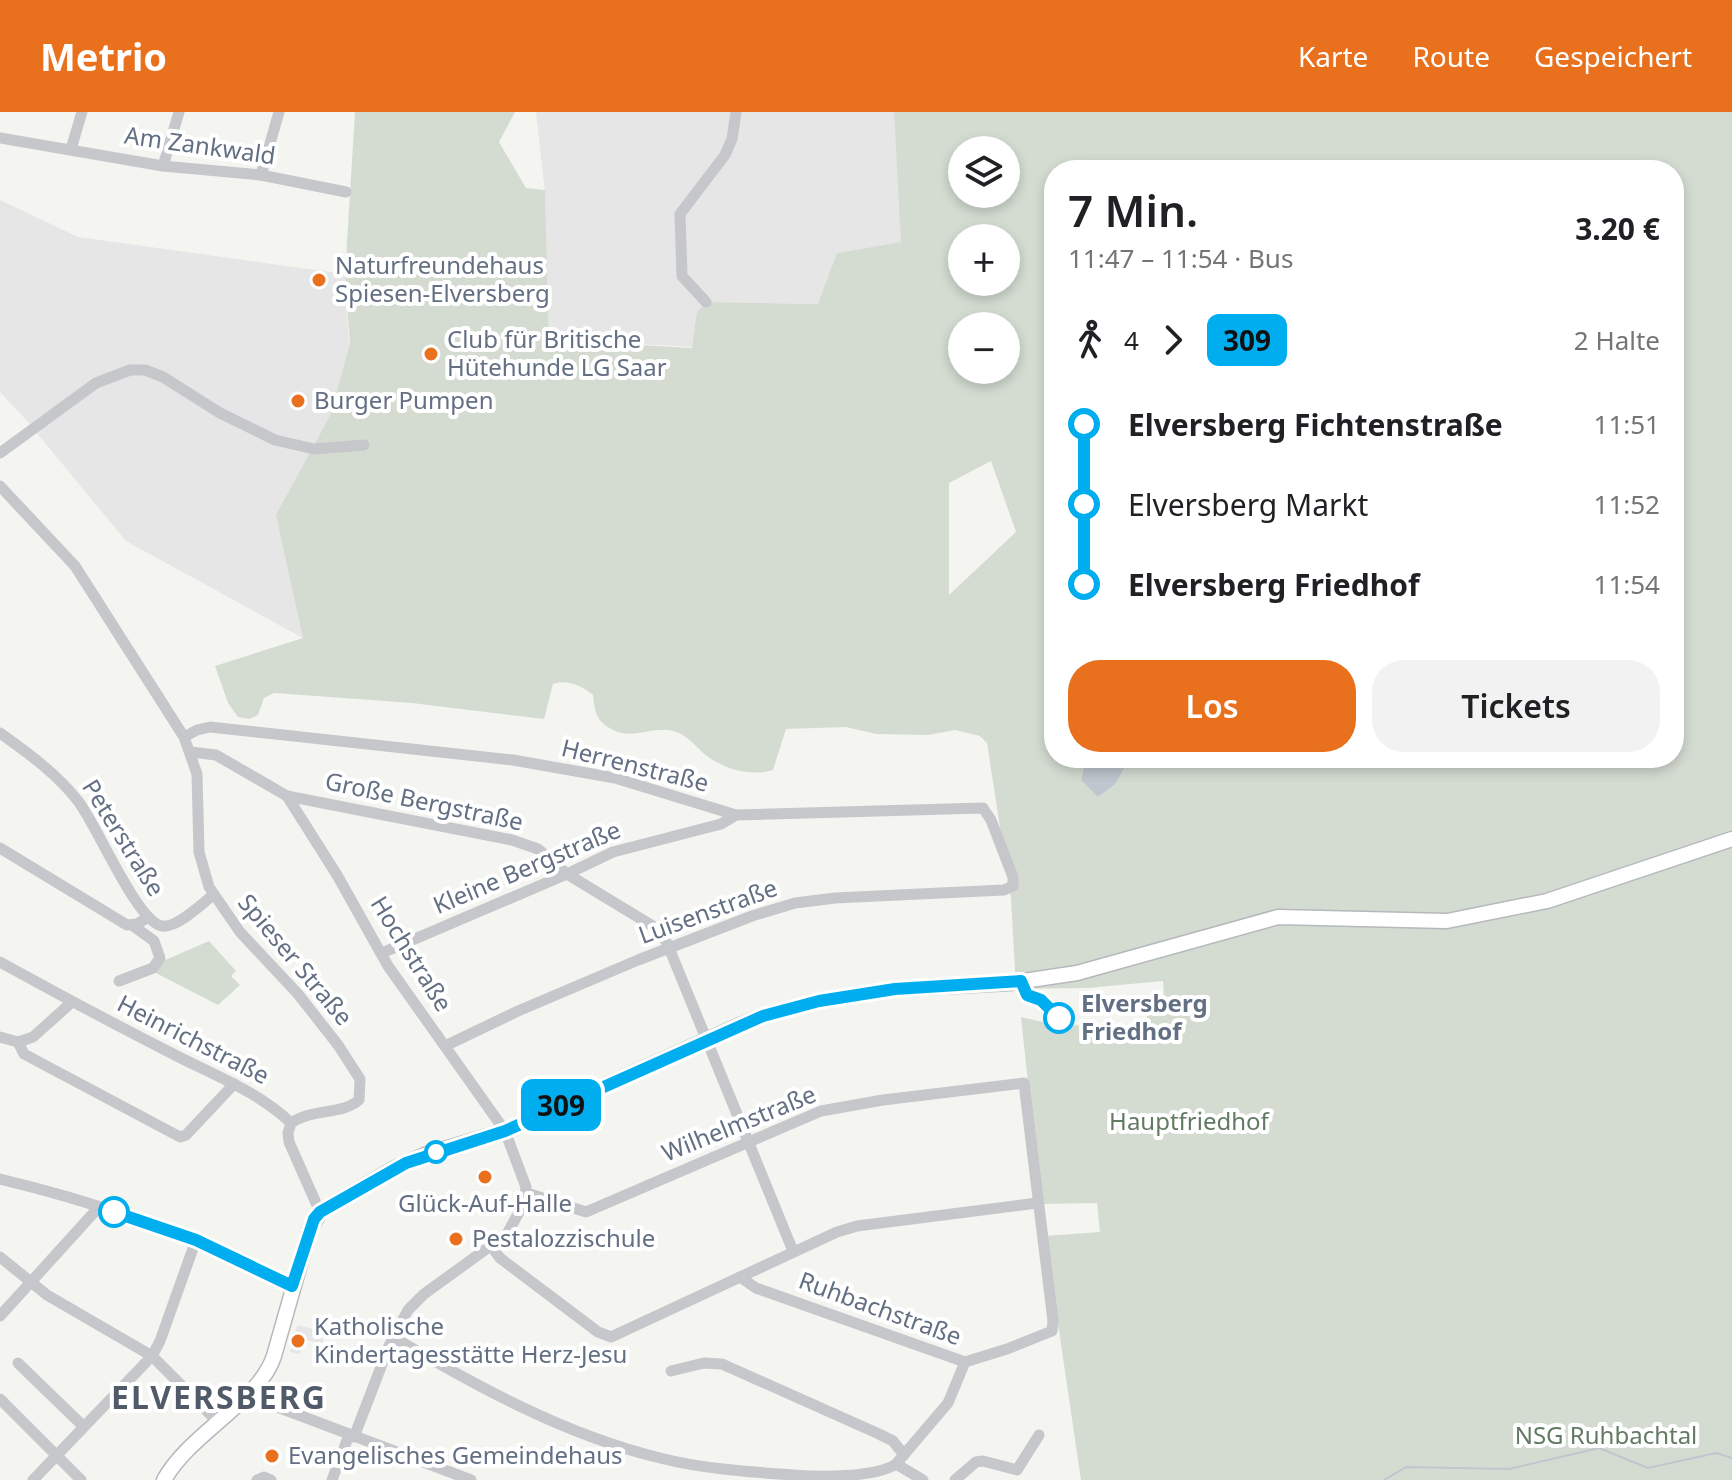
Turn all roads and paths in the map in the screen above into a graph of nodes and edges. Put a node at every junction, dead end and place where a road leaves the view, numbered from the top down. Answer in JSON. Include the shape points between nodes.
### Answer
{"nodes":[{"id":1,"x":82,"y":112,"type":"edge"},
{"id":2,"x":179,"y":112,"type":"edge"},
{"id":3,"x":279,"y":112,"type":"edge"},
{"id":4,"x":736,"y":112,"type":"edge"},
{"id":5,"x":0,"y":138,"type":"edge"},
{"id":6,"x":71,"y":149,"type":"junction"},
{"id":7,"x":163,"y":166,"type":"junction"},
{"id":8,"x":261,"y":175,"type":"junction"},
{"id":9,"x":346,"y":192,"type":"dead end"},
{"id":10,"x":706,"y":302,"type":"dead end"},
{"id":11,"x":364,"y":445,"type":"dead end"},
{"id":12,"x":0,"y":453,"type":"edge"},
{"id":13,"x":0,"y":486,"type":"edge"},
{"id":14,"x":0,"y":733,"type":"edge"},
{"id":15,"x":184,"y":737,"type":"junction"},
{"id":16,"x":191,"y":752,"type":"junction"},
{"id":17,"x":287,"y":796,"type":"junction"},
{"id":18,"x":736,"y":815,"type":"junction"},
{"id":19,"x":1732,"y":839,"type":"edge"},
{"id":20,"x":0,"y":848,"type":"edge"},
{"id":21,"x":567,"y":874,"type":"junction"},
{"id":22,"x":1004,"y":890,"type":"joint"},
{"id":23,"x":213,"y":895,"type":"junction"},
{"id":24,"x":147,"y":918,"type":"junction"},
{"id":25,"x":132,"y":925,"type":"junction"},
{"id":26,"x":669,"y":949,"type":"junction"},
{"id":27,"x":382,"y":953,"type":"junction"},
{"id":28,"x":0,"y":962,"type":"edge"},
{"id":29,"x":119,"y":981,"type":"dead end"},
{"id":30,"x":72,"y":1002,"type":"junction"},
{"id":31,"x":0,"y":1037,"type":"edge"},
{"id":32,"x":707,"y":1039,"type":"junction"},
{"id":33,"x":18,"y":1042,"type":"junction"},
{"id":34,"x":445,"y":1046,"type":"junction"},
{"id":35,"x":234,"y":1084,"type":"junction"},
{"id":36,"x":291,"y":1123,"type":"junction"},
{"id":37,"x":505,"y":1131,"type":"junction"},
{"id":38,"x":748,"y":1141,"type":"junction"},
{"id":39,"x":0,"y":1179,"type":"edge"},
{"id":40,"x":527,"y":1193,"type":"junction"},
{"id":41,"x":1037,"y":1203,"type":"junction"},
{"id":42,"x":99,"y":1207,"type":"junction"},
{"id":43,"x":320,"y":1212,"type":"junction"},
{"id":44,"x":196,"y":1240,"type":"junction"},
{"id":45,"x":492,"y":1247,"type":"junction"},
{"id":46,"x":793,"y":1251,"type":"junction"},
{"id":47,"x":0,"y":1257,"type":"edge"},
{"id":48,"x":740,"y":1277,"type":"junction"},
{"id":49,"x":31,"y":1284,"type":"junction"},
{"id":50,"x":292,"y":1286,"type":"junction"},
{"id":51,"x":0,"y":1316,"type":"edge"},
{"id":52,"x":393,"y":1337,"type":"junction"},
{"id":53,"x":152,"y":1356,"type":"junction"},
{"id":54,"x":965,"y":1362,"type":"junction"},
{"id":55,"x":18,"y":1363,"type":"dead end"},
{"id":56,"x":671,"y":1371,"type":"dead end"},
{"id":57,"x":252,"y":1390,"type":"junction"},
{"id":58,"x":0,"y":1399,"type":"edge"},
{"id":59,"x":217,"y":1421,"type":"junction"},
{"id":60,"x":83,"y":1426,"type":"junction"},
{"id":61,"x":1039,"y":1435,"type":"dead end"},
{"id":62,"x":352,"y":1436,"type":"junction"},
{"id":63,"x":55,"y":1454,"type":"junction"},
{"id":64,"x":900,"y":1460,"type":"junction"},
{"id":65,"x":432,"y":1466,"type":"junction"},
{"id":66,"x":453,"y":1477,"type":"edge"},
{"id":67,"x":33,"y":1480,"type":"edge"},
{"id":68,"x":81,"y":1480,"type":"edge"},
{"id":69,"x":164,"y":1480,"type":"edge"},
{"id":70,"x":257,"y":1480,"type":"edge"},
{"id":71,"x":271,"y":1480,"type":"edge"},
{"id":72,"x":332,"y":1480,"type":"edge"},
{"id":73,"x":427,"y":1480,"type":"edge"},
{"id":74,"x":471,"y":1480,"type":"edge"},
{"id":75,"x":923,"y":1480,"type":"edge"},
{"id":76,"x":955,"y":1480,"type":"edge"}],
"edges":[{"from":1,"to":6,"type":"street"},
{"from":2,"to":7,"type":"street"},
{"from":3,"to":8,"type":"street"},
{"from":4,"to":10,"type":"street","via":[[725,155],[680,214],[682,276]]},
{"from":5,"to":6,"type":"street","name":"Am Zankwald"},
{"from":6,"to":7,"type":"street","name":"Am Zankwald"},
{"from":7,"to":8,"type":"street","name":"Am Zankwald"},
{"from":8,"to":9,"type":"street","name":"Am Zankwald"},
{"from":11,"to":12,"type":"street","via":[[314,449],[275,440],[163,377],[130,370],[96,383]]},
{"from":13,"to":15,"type":"street","name":"Spieser Straße","via":[[75,566]]},
{"from":14,"to":24,"type":"street","name":"Peterstraße","via":[[80,803]]},
{"from":15,"to":16,"type":"street","name":"Spieser Straße"},
{"from":15,"to":18,"type":"street","name":"Herrenstraße","via":[[210,727],[513,760],[615,778]]},
{"from":16,"to":17,"type":"street","name":"Große Bergstraße","via":[[216,755]]},
{"from":16,"to":23,"type":"street","name":"Spieser Straße","via":[[197,774],[199,852]]},
{"from":17,"to":21,"type":"street","name":"Große Bergstraße","via":[[512,840],[538,849]]},
{"from":17,"to":27,"type":"street","name":"Hochstraße"},
{"from":18,"to":21,"type":"street","name":"Kleine Bergstraße","via":[[721,824],[613,852]]},
{"from":18,"to":22,"type":"street","name":"Herrenstraße","via":[[983,808],[1013,877],[1013,886]]},
{"from":19,"to":32,"type":"main road","via":[[1547,901],[1447,921],[1278,917],[1077,973],[819,1001]]},
{"from":20,"to":25,"type":"street"},
{"from":21,"to":26,"type":"street","name":"Große Bergstraße","via":[[656,928]]},
{"from":21,"to":27,"type":"street","name":"Kleine Bergstraße"},
{"from":22,"to":26,"type":"street","name":"Luisenstraße","via":[[795,903]]},
{"from":23,"to":24,"type":"street","name":"Peterstraße","via":[[168,926]]},
{"from":23,"to":36,"type":"street","name":"Spieser Straße","via":[[316,1016],[360,1079],[359,1100],[353,1105],[307,1114]]},
{"from":24,"to":25,"type":"street"},
{"from":25,"to":29,"type":"street","via":[[154,941],[160,958],[153,968]]},
{"from":26,"to":32,"type":"street","name":"Große Bergstraße"},
{"from":26,"to":34,"type":"street","name":"Luisenstraße"},
{"from":27,"to":34,"type":"street","name":"Hochstraße"},
{"from":28,"to":30,"type":"street","name":"Heinrichstraße"},
{"from":30,"to":33,"type":"street","via":[[33,1037]]},
{"from":30,"to":35,"type":"street","name":"Heinrichstraße"},
{"from":31,"to":33,"type":"street"},
{"from":32,"to":37,"type":"main road"},
{"from":32,"to":38,"type":"street","name":"Große Bergstraße"},
{"from":33,"to":35,"type":"street","via":[[24,1054],[180,1137]]},
{"from":34,"to":37,"type":"street","name":"Hochstraße"},
{"from":35,"to":36,"type":"street","name":"Heinrichstraße"},
{"from":36,"to":43,"type":"street","via":[[289,1142]]},
{"from":37,"to":40,"type":"street","name":"Hochstraße"},
{"from":37,"to":43,"type":"main road","via":[[406,1163]]},
{"from":38,"to":40,"type":"street","name":"Wilhelmstraße","via":[[586,1212]]},
{"from":38,"to":41,"type":"street","name":"Wilhelmstraße","via":[[847,1105],[1024,1083]]},
{"from":38,"to":46,"type":"street","name":"Große Bergstraße"},
{"from":39,"to":42,"type":"street"},
{"from":40,"to":45,"type":"street","via":[[512,1228]]},
{"from":41,"to":46,"type":"street","via":[[857,1226]]},
{"from":41,"to":54,"type":"street","name":"Ruhbachstraße","via":[[1052,1331]]},
{"from":42,"to":44,"type":"street"},
{"from":42,"to":49,"type":"street"},
{"from":43,"to":50,"type":"main road"},
{"from":44,"to":50,"type":"street"},
{"from":44,"to":53,"type":"street"},
{"from":45,"to":48,"type":"street","via":[[605,1337]]},
{"from":45,"to":52,"type":"street","via":[[416,1301]]},
{"from":46,"to":48,"type":"street"},
{"from":47,"to":49,"type":"street"},
{"from":48,"to":54,"type":"street","name":"Ruhbachstraße","via":[[756,1288]]},
{"from":49,"to":51,"type":"street"},
{"from":49,"to":53,"type":"street"},
{"from":50,"to":57,"type":"main road","via":[[272,1364]]},
{"from":52,"to":62,"type":"street"},
{"from":52,"to":64,"type":"street","via":[[504,1399],[661,1459],[816,1476],[875,1471]]},
{"from":53,"to":59,"type":"street"},
{"from":53,"to":60,"type":"street"},
{"from":54,"to":64,"type":"street","via":[[948,1403]]},
{"from":55,"to":60,"type":"street"},
{"from":56,"to":64,"type":"street","via":[[722,1364],[893,1441]]},
{"from":57,"to":59,"type":"main road"},
{"from":57,"to":62,"type":"street","via":[[265,1402]]},
{"from":58,"to":63,"type":"street"},
{"from":59,"to":69,"type":"main road"},
{"from":60,"to":63,"type":"street"},
{"from":61,"to":76,"type":"street","via":[[1017,1470],[976,1462]]},
{"from":62,"to":65,"type":"street"},
{"from":62,"to":72,"type":"street"},
{"from":63,"to":67,"type":"street"},
{"from":63,"to":68,"type":"street"},
{"from":64,"to":75,"type":"street"},
{"from":65,"to":66,"type":"street"},
{"from":65,"to":73,"type":"street"},
{"from":66,"to":74,"type":"street"},
{"from":70,"to":71,"type":"street"}]}
